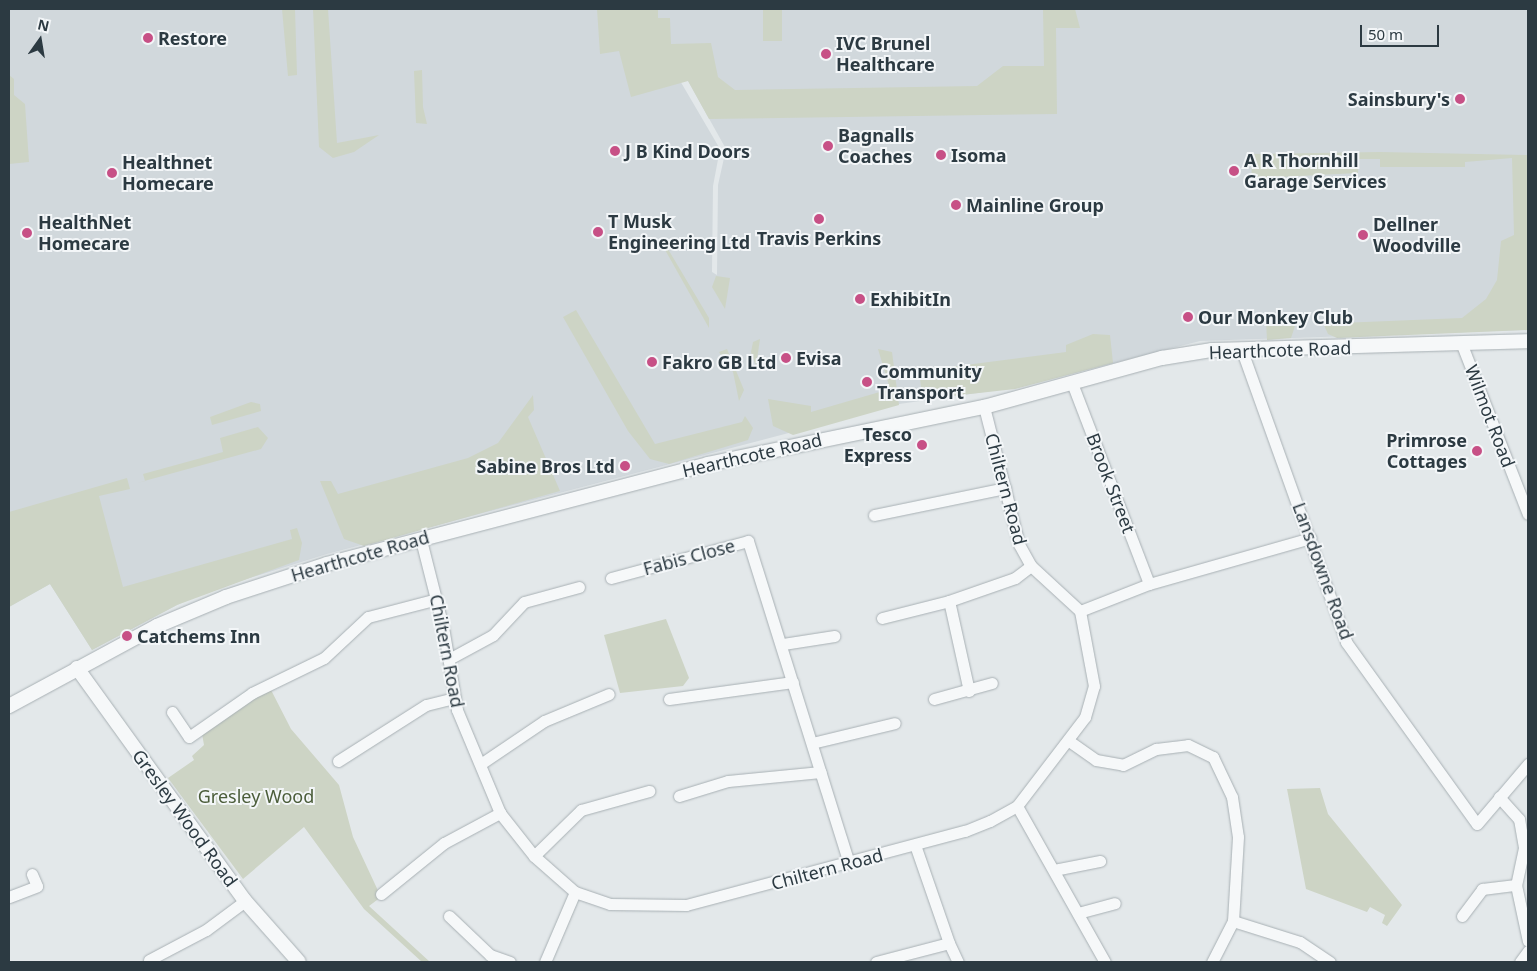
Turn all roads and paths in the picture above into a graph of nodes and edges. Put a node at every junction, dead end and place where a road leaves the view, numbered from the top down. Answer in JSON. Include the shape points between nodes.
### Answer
{"nodes":[{"id":1,"x":1528,"y":341,"type":"edge"},
{"id":2,"x":1462,"y":345,"type":"junction"},
{"id":3,"x":1241,"y":348,"type":"junction"},
{"id":4,"x":1072,"y":383,"type":"junction"},
{"id":5,"x":984,"y":407,"type":"junction"},
{"id":6,"x":1005,"y":488,"type":"junction"},
{"id":7,"x":1528,"y":514,"type":"edge"},
{"id":8,"x":874,"y":515,"type":"dead end"},
{"id":9,"x":1311,"y":538,"type":"junction"},
{"id":10,"x":421,"y":540,"type":"junction"},
{"id":11,"x":1030,"y":566,"type":"junction"},
{"id":12,"x":611,"y":578,"type":"dead end"},
{"id":13,"x":1149,"y":584,"type":"junction"},
{"id":14,"x":579,"y":587,"type":"dead end"},
{"id":15,"x":437,"y":599,"type":"junction"},
{"id":16,"x":949,"y":601,"type":"junction"},
{"id":17,"x":1080,"y":611,"type":"junction"},
{"id":18,"x":882,"y":618,"type":"dead end"},
{"id":19,"x":834,"y":636,"type":"dead end"},
{"id":20,"x":783,"y":644,"type":"junction"},
{"id":21,"x":449,"y":658,"type":"junction"},
{"id":22,"x":77,"y":668,"type":"junction"},
{"id":23,"x":793,"y":682,"type":"junction"},
{"id":24,"x":992,"y":683,"type":"dead end"},
{"id":25,"x":969,"y":691,"type":"junction"},
{"id":26,"x":609,"y":694,"type":"dead end"},
{"id":27,"x":455,"y":698,"type":"junction"},
{"id":28,"x":669,"y":699,"type":"dead end"},
{"id":29,"x":934,"y":699,"type":"dead end"},
{"id":30,"x":9,"y":706,"type":"edge"},
{"id":31,"x":172,"y":712,"type":"dead end"},
{"id":32,"x":896,"y":724,"type":"dead end"},
{"id":33,"x":1069,"y":741,"type":"junction"},
{"id":34,"x":812,"y":743,"type":"junction"},
{"id":35,"x":338,"y":761,"type":"dead end"},
{"id":36,"x":482,"y":763,"type":"junction"},
{"id":37,"x":1528,"y":764,"type":"edge"},
{"id":38,"x":821,"y":772,"type":"junction"},
{"id":39,"x":648,"y":791,"type":"dead end"},
{"id":40,"x":679,"y":796,"type":"dead end"},
{"id":41,"x":1499,"y":797,"type":"junction"},
{"id":42,"x":1017,"y":806,"type":"junction"},
{"id":43,"x":500,"y":813,"type":"junction"},
{"id":44,"x":915,"y":845,"type":"junction"},
{"id":45,"x":534,"y":856,"type":"junction"},
{"id":46,"x":1100,"y":861,"type":"dead end"},
{"id":47,"x":849,"y":863,"type":"junction"},
{"id":48,"x":1054,"y":870,"type":"junction"},
{"id":49,"x":32,"y":874,"type":"dead end"},
{"id":50,"x":1516,"y":885,"type":"junction"},
{"id":51,"x":576,"y":892,"type":"junction"},
{"id":52,"x":381,"y":894,"type":"dead end"},
{"id":53,"x":9,"y":897,"type":"edge"},
{"id":54,"x":245,"y":901,"type":"junction"},
{"id":55,"x":1115,"y":902,"type":"dead end"},
{"id":56,"x":1078,"y":913,"type":"junction"},
{"id":57,"x":449,"y":916,"type":"dead end"},
{"id":58,"x":1462,"y":916,"type":"dead end"},
{"id":59,"x":1233,"y":921,"type":"junction"},
{"id":60,"x":1528,"y":941,"type":"edge"},
{"id":61,"x":949,"y":943,"type":"junction"},
{"id":62,"x":1528,"y":951,"type":"edge"},
{"id":63,"x":166,"y":958,"type":"edge"},
{"id":64,"x":149,"y":960,"type":"dead end"},
{"id":65,"x":299,"y":962,"type":"edge"},
{"id":66,"x":510,"y":962,"type":"edge"},
{"id":67,"x":545,"y":962,"type":"edge"},
{"id":68,"x":876,"y":962,"type":"edge"},
{"id":69,"x":958,"y":962,"type":"edge"},
{"id":70,"x":1106,"y":962,"type":"edge"},
{"id":71,"x":1212,"y":962,"type":"edge"},
{"id":72,"x":1330,"y":962,"type":"edge"},
{"id":73,"x":1520,"y":962,"type":"edge"}],
"edges":[{"from":1,"to":2,"type":"street","name":"Hearthcote Road"},
{"from":2,"to":3,"type":"street","name":"Hearthcote Road"},
{"from":2,"to":7,"type":"street","name":"Wilmot Road"},
{"from":3,"to":4,"type":"street","name":"Hearthcote Road","via":[[1162,358]]},
{"from":3,"to":9,"type":"street","name":"Lansdowne Road"},
{"from":4,"to":5,"type":"street","name":"Hearthcote Road"},
{"from":4,"to":13,"type":"street","name":"Brook Street"},
{"from":5,"to":6,"type":"street","name":"Chiltern Road"},
{"from":5,"to":10,"type":"street","name":"Hearthcote Road","via":[[760,452]]},
{"from":6,"to":8,"type":"street"},
{"from":6,"to":11,"type":"street","name":"Chiltern Road","via":[[1019,544]]},
{"from":9,"to":13,"type":"street"},
{"from":9,"to":41,"type":"street","name":"Lansdowne Road","via":[[1346,642],[1477,824]]},
{"from":10,"to":15,"type":"street","name":"Chiltern Road"},
{"from":10,"to":22,"type":"street","name":"Hearthcote Road","via":[[226,596]]},
{"from":11,"to":16,"type":"street","via":[[1015,578]]},
{"from":11,"to":17,"type":"street","name":"Chiltern Road"},
{"from":12,"to":20,"type":"street","name":"Fabis Close","via":[[748,541]]},
{"from":13,"to":17,"type":"street"},
{"from":14,"to":21,"type":"street","via":[[524,602],[493,635]]},
{"from":15,"to":21,"type":"street","name":"Chiltern Road"},
{"from":15,"to":31,"type":"street","via":[[368,617],[324,658],[252,693],[189,737]]},
{"from":16,"to":18,"type":"street"},
{"from":16,"to":25,"type":"street"},
{"from":17,"to":33,"type":"street","name":"Chiltern Road","via":[[1094,686],[1085,717]]},
{"from":19,"to":20,"type":"street"},
{"from":20,"to":23,"type":"street","name":"Fabis Close"},
{"from":21,"to":27,"type":"street","name":"Chiltern Road"},
{"from":22,"to":30,"type":"street","name":"Hearthcote Road"},
{"from":22,"to":54,"type":"street","name":"Gresley Wood Road"},
{"from":23,"to":28,"type":"street"},
{"from":23,"to":34,"type":"street","name":"Fabis Close"},
{"from":24,"to":25,"type":"street"},
{"from":25,"to":29,"type":"street"},
{"from":26,"to":36,"type":"street","via":[[544,721]]},
{"from":27,"to":35,"type":"street","via":[[426,705]]},
{"from":27,"to":36,"type":"street","name":"Chiltern Road"},
{"from":32,"to":34,"type":"street"},
{"from":33,"to":42,"type":"street","name":"Chiltern Road"},
{"from":33,"to":59,"type":"street","via":[[1096,760],[1123,765],[1156,750],[1188,745],[1213,757],[1232,797],[1238,837]]},
{"from":34,"to":38,"type":"street","name":"Fabis Close"},
{"from":36,"to":43,"type":"street","name":"Chiltern Road"},
{"from":37,"to":41,"type":"street"},
{"from":38,"to":40,"type":"street","via":[[728,781]]},
{"from":38,"to":47,"type":"street","name":"Fabis Close"},
{"from":39,"to":45,"type":"street","via":[[581,810]]},
{"from":41,"to":50,"type":"street","via":[[1519,819],[1524,848]]},
{"from":42,"to":44,"type":"street","name":"Chiltern Road","via":[[965,832]]},
{"from":42,"to":48,"type":"street"},
{"from":43,"to":45,"type":"street","name":"Chiltern Road"},
{"from":43,"to":52,"type":"street","via":[[444,843]]},
{"from":44,"to":47,"type":"street","name":"Chiltern Road"},
{"from":44,"to":61,"type":"street"},
{"from":45,"to":51,"type":"street","name":"Chiltern Road"},
{"from":46,"to":48,"type":"street"},
{"from":47,"to":51,"type":"street","name":"Chiltern Road","via":[[686,905],[610,904]]},
{"from":48,"to":56,"type":"street"},
{"from":49,"to":53,"type":"street","via":[[37,886]]},
{"from":50,"to":58,"type":"street","via":[[1482,889]]},
{"from":50,"to":60,"type":"street"},
{"from":51,"to":67,"type":"street"},
{"from":54,"to":63,"type":"street"},
{"from":54,"to":65,"type":"street","name":"Gresley Wood Road"},
{"from":55,"to":56,"type":"street"},
{"from":56,"to":70,"type":"street"},
{"from":57,"to":66,"type":"street","via":[[490,955]]},
{"from":59,"to":71,"type":"street"},
{"from":59,"to":72,"type":"street","via":[[1300,942]]},
{"from":61,"to":68,"type":"street"},
{"from":61,"to":69,"type":"street"},
{"from":62,"to":73,"type":"street"},
{"from":63,"to":64,"type":"street"}]}
